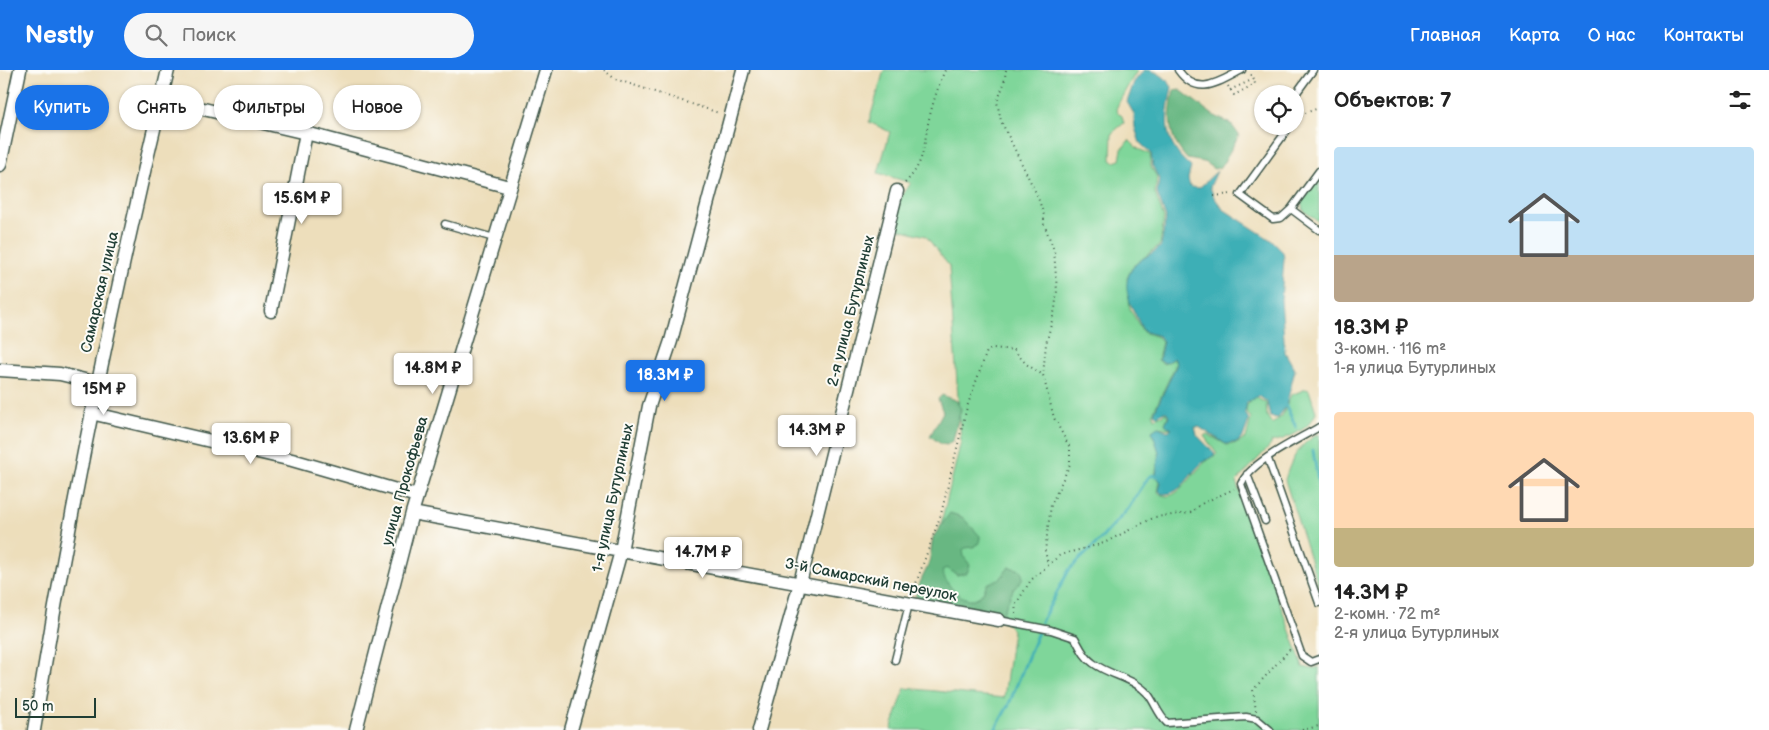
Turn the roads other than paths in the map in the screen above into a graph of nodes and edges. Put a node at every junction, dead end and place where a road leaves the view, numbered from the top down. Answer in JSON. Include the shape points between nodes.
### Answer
{"nodes":[{"id":1,"x":20,"y":70,"type":"edge"},
{"id":2,"x":168,"y":70,"type":"edge"},
{"id":3,"x":546,"y":70,"type":"edge"},
{"id":4,"x":743,"y":70,"type":"edge"},
{"id":5,"x":1178,"y":70,"type":"edge"},
{"id":6,"x":1242,"y":70,"type":"edge"},
{"id":7,"x":1314,"y":70,"type":"edge"},
{"id":8,"x":164,"y":85,"type":"edge"},
{"id":9,"x":1303,"y":85,"type":"edge"},
{"id":10,"x":204,"y":109,"type":"edge"},
{"id":11,"x":154,"y":130,"type":"edge"},
{"id":12,"x":306,"y":133,"type":"junction"},
{"id":13,"x":1283,"y":135,"type":"edge"},
{"id":14,"x":0,"y":165,"type":"edge"},
{"id":15,"x":1319,"y":171,"type":"edge"},
{"id":16,"x":509,"y":187,"type":"junction"},
{"id":17,"x":897,"y":191,"type":"road end"},
{"id":18,"x":1291,"y":209,"type":"junction"},
{"id":19,"x":445,"y":224,"type":"dead end"},
{"id":20,"x":1319,"y":230,"type":"edge"},
{"id":21,"x":494,"y":238,"type":"junction"},
{"id":22,"x":271,"y":311,"type":"dead end"},
{"id":23,"x":0,"y":370,"type":"edge"},
{"id":24,"x":97,"y":383,"type":"junction"},
{"id":25,"x":91,"y":413,"type":"junction"},
{"id":26,"x":1319,"y":427,"type":"edge"},
{"id":27,"x":1268,"y":458,"type":"junction"},
{"id":28,"x":1247,"y":474,"type":"junction"},
{"id":29,"x":417,"y":496,"type":"junction"},
{"id":30,"x":412,"y":513,"type":"junction"},
{"id":31,"x":1265,"y":522,"type":"dead end"},
{"id":32,"x":621,"y":550,"type":"junction"},
{"id":33,"x":800,"y":583,"type":"junction"},
{"id":34,"x":1319,"y":603,"type":"edge"},
{"id":35,"x":909,"y":604,"type":"junction"},
{"id":36,"x":999,"y":620,"type":"joint"},
{"id":37,"x":1319,"y":659,"type":"edge"},
{"id":38,"x":895,"y":660,"type":"dead end"},
{"id":39,"x":34,"y":730,"type":"edge"},
{"id":40,"x":356,"y":730,"type":"edge"},
{"id":41,"x":571,"y":730,"type":"edge"},
{"id":42,"x":759,"y":730,"type":"edge"},
{"id":43,"x":1270,"y":730,"type":"edge"}],
"edges":[{"from":1,"to":14,"type":"street"},
{"from":2,"to":8,"type":"street","name":"Самарская улица"},
{"from":3,"to":16,"type":"street","name":"улица Прокофьева"},
{"from":4,"to":32,"type":"street","name":"1-я улица Бутурлиных","via":[[671,341],[650,406]]},
{"from":5,"to":6,"type":"lane","via":[[1197,86],[1209,85]]},
{"from":7,"to":9,"type":"lane"},
{"from":10,"to":12,"type":"street"},
{"from":11,"to":24,"type":"street","name":"Самарская улица"},
{"from":12,"to":16,"type":"street"},
{"from":12,"to":22,"type":"street"},
{"from":13,"to":18,"type":"lane","via":[[1240,195],[1273,219],[1281,218]]},
{"from":15,"to":18,"type":"lane"},
{"from":16,"to":21,"type":"street","name":"улица Прокофьева"},
{"from":17,"to":33,"type":"street","name":"2-я улица Бутурлиных"},
{"from":18,"to":20,"type":"lane"},
{"from":19,"to":21,"type":"lane"},
{"from":21,"to":29,"type":"street","name":"улица Прокофьева"},
{"from":23,"to":24,"type":"street","via":[[60,374]]},
{"from":24,"to":25,"type":"street","name":"Самарская улица"},
{"from":25,"to":29,"type":"street","via":[[292,460]]},
{"from":25,"to":39,"type":"street","name":"Самарская улица","via":[[64,548]]},
{"from":26,"to":27,"type":"lane"},
{"from":27,"to":28,"type":"lane"},
{"from":27,"to":34,"type":"lane"},
{"from":28,"to":31,"type":"lane"},
{"from":28,"to":37,"type":"lane","via":[[1241,486],[1297,640],[1305,660]]},
{"from":29,"to":30,"type":"street","name":"улица Прокофьева"},
{"from":30,"to":32,"type":"street","name":"3-й Самарский переулок"},
{"from":30,"to":40,"type":"street","name":"улица Прокофьева"},
{"from":32,"to":33,"type":"street","name":"3-й Самарский переулок"},
{"from":32,"to":41,"type":"street","name":"1-я улица Бутурлиных"},
{"from":33,"to":35,"type":"street","name":"3-й Самарский переулок"},
{"from":33,"to":42,"type":"street","name":"2-я улица Бутурлиных"},
{"from":35,"to":36,"type":"street","name":"3-й Самарский переулок"},
{"from":35,"to":38,"type":"lane"},
{"from":36,"to":43,"type":"lane","via":[[1075,638],[1084,655],[1094,664],[1132,681],[1148,694],[1158,714],[1167,723],[1246,717],[1257,719]]}]}
